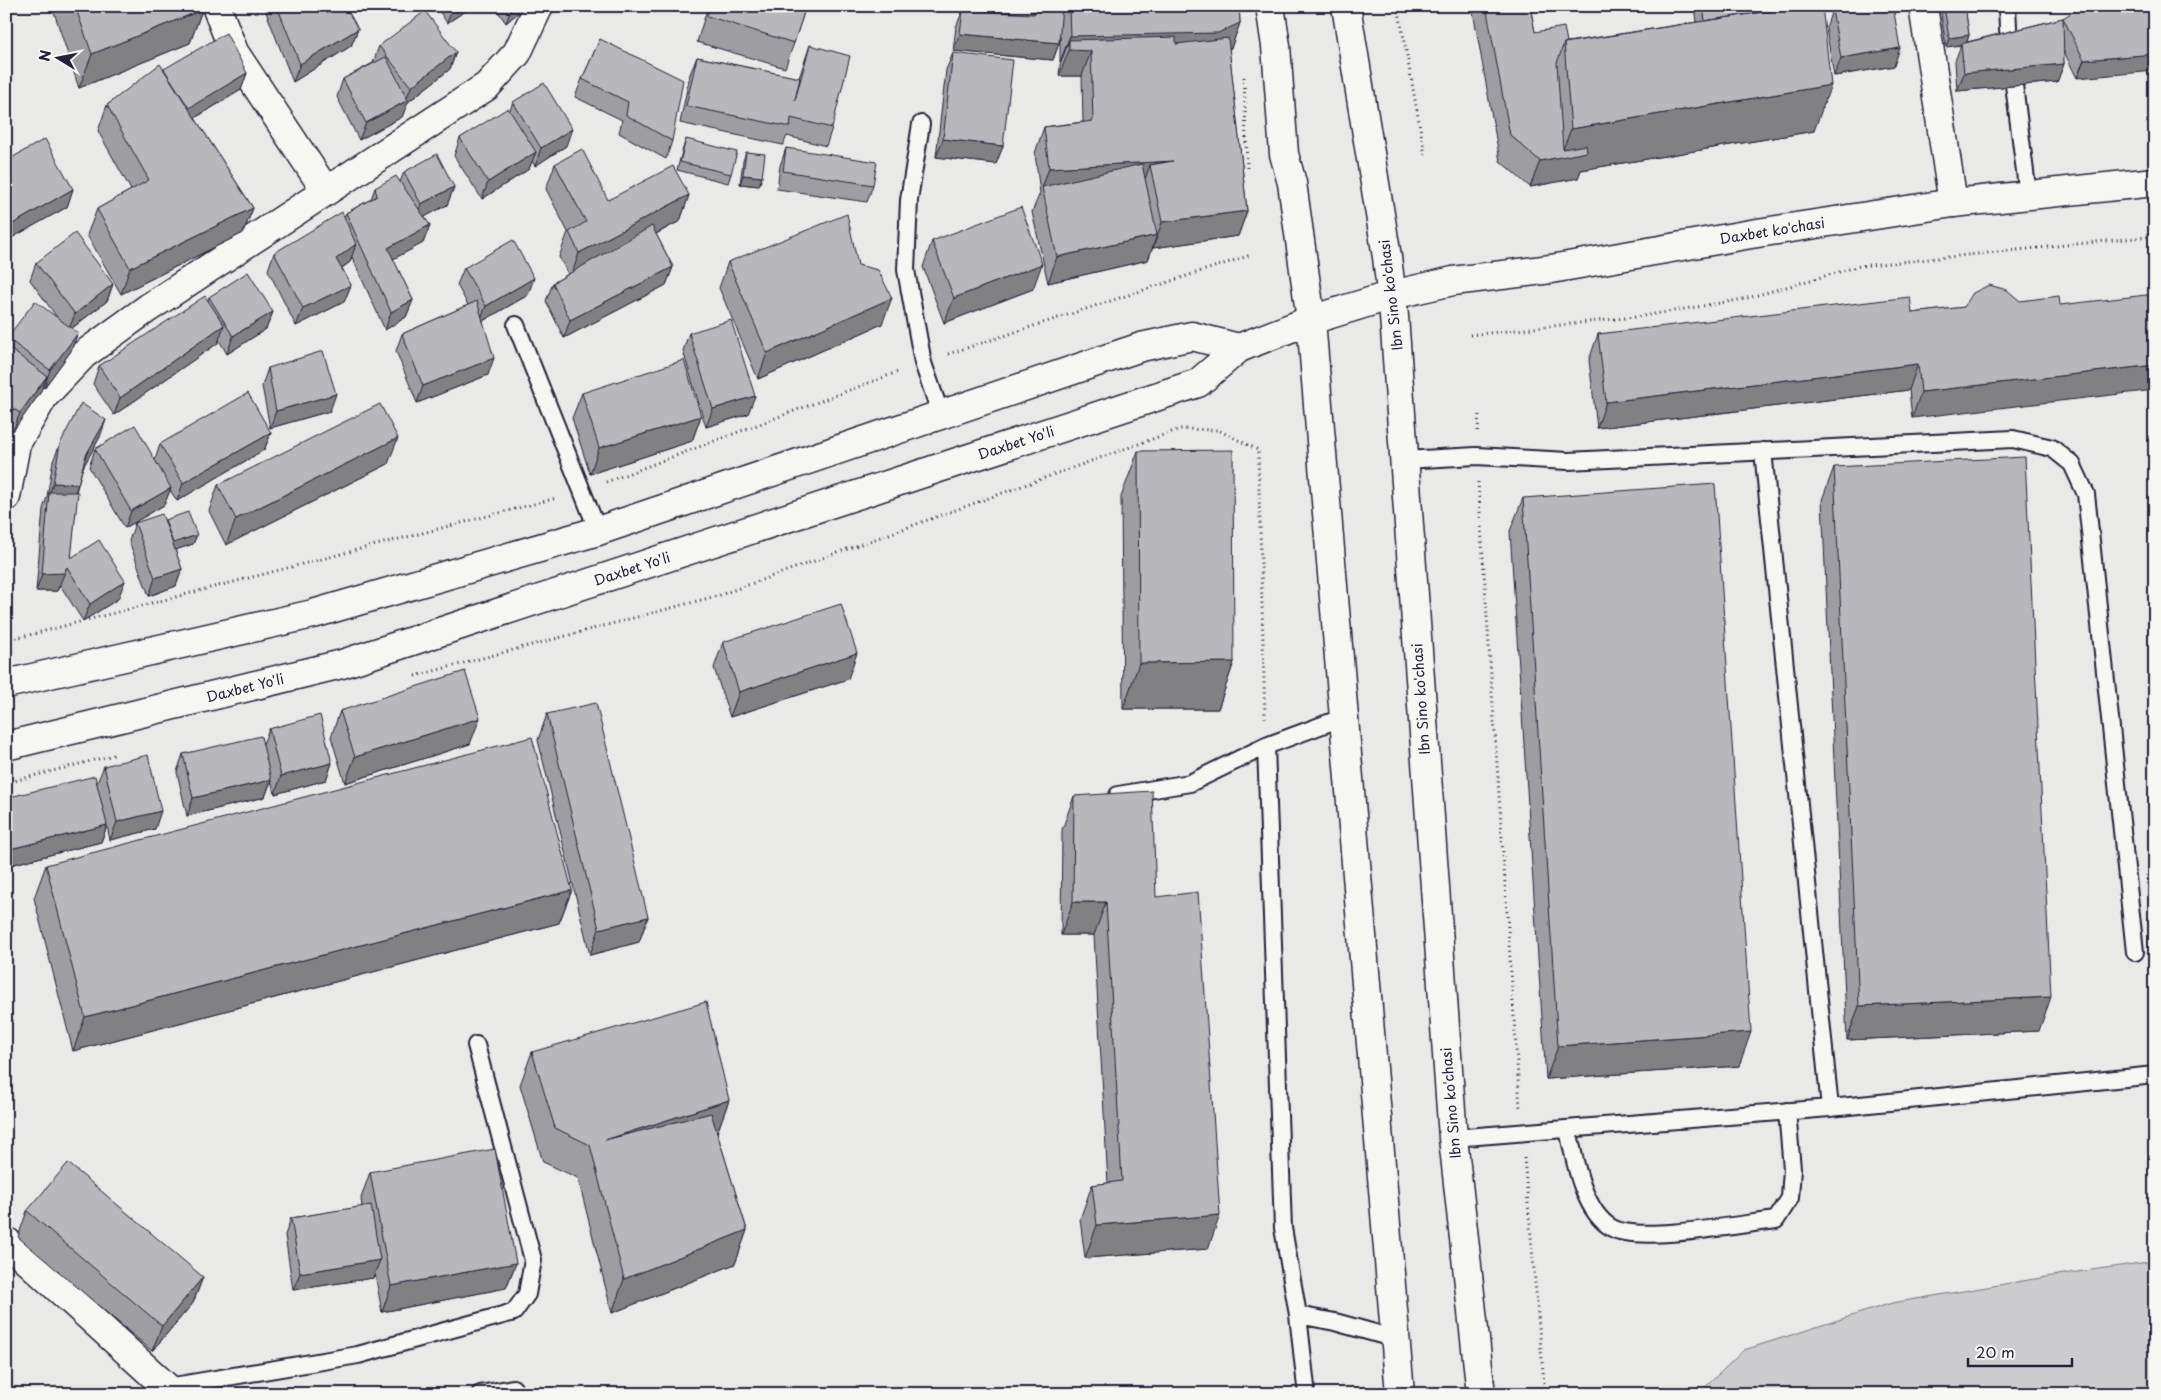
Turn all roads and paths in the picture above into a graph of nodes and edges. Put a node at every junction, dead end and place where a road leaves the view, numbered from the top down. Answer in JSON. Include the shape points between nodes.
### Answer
{"nodes":[{"id":1,"x":216,"y":6,"type":"edge"},
{"id":2,"x":539,"y":6,"type":"edge"},
{"id":3,"x":1270,"y":6,"type":"edge"},
{"id":4,"x":1346,"y":6,"type":"edge"},
{"id":5,"x":1398,"y":6,"type":"edge"},
{"id":6,"x":1923,"y":6,"type":"edge"},
{"id":7,"x":2007,"y":6,"type":"edge"},
{"id":8,"x":2009,"y":48,"type":"edge"},
{"id":9,"x":1244,"y":73,"type":"dead end"},
{"id":10,"x":2014,"y":85,"type":"edge"},
{"id":11,"x":921,"y":124,"type":"dead end"},
{"id":12,"x":1425,"y":155,"type":"dead end"},
{"id":13,"x":1247,"y":168,"type":"dead end"},
{"id":14,"x":2155,"y":182,"type":"edge"},
{"id":15,"x":326,"y":190,"type":"junction"},
{"id":16,"x":2028,"y":195,"type":"junction"},
{"id":17,"x":1953,"y":203,"type":"junction"},
{"id":18,"x":2155,"y":236,"type":"edge"},
{"id":19,"x":1251,"y":255,"type":"dead end"},
{"id":20,"x":1392,"y":295,"type":"junction"},
{"id":21,"x":1311,"y":320,"type":"junction"},
{"id":22,"x":516,"y":325,"type":"dead end"},
{"id":23,"x":1470,"y":335,"type":"dead end"},
{"id":24,"x":1239,"y":348,"type":"junction"},
{"id":25,"x":923,"y":363,"type":"junction"},
{"id":26,"x":1479,"y":411,"type":"dead end"},
{"id":27,"x":941,"y":415,"type":"junction"},
{"id":28,"x":1763,"y":452,"type":"junction"},
{"id":29,"x":1476,"y":456,"type":"junction"},
{"id":30,"x":1404,"y":460,"type":"junction"},
{"id":31,"x":582,"y":491,"type":"junction"},
{"id":32,"x":6,"y":497,"type":"edge"},
{"id":33,"x":598,"y":531,"type":"junction"},
{"id":34,"x":6,"y":641,"type":"edge"},
{"id":35,"x":410,"y":677,"type":"dead end"},
{"id":36,"x":6,"y":684,"type":"edge"},
{"id":37,"x":1344,"y":717,"type":"junction"},
{"id":38,"x":6,"y":746,"type":"edge"},
{"id":39,"x":1266,"y":746,"type":"junction"},
{"id":40,"x":122,"y":753,"type":"dead end"},
{"id":41,"x":6,"y":783,"type":"edge"},
{"id":42,"x":1105,"y":798,"type":"edge"},
{"id":43,"x":2135,"y":952,"type":"dead end"},
{"id":44,"x":476,"y":1045,"type":"dead end"},
{"id":45,"x":2155,"y":1075,"type":"edge"},
{"id":46,"x":1830,"y":1108,"type":"junction"},
{"id":47,"x":1787,"y":1111,"type":"junction"},
{"id":48,"x":1568,"y":1129,"type":"junction"},
{"id":49,"x":1522,"y":1132,"type":"junction"},
{"id":50,"x":1453,"y":1138,"type":"junction"},
{"id":51,"x":6,"y":1241,"type":"edge"},
{"id":52,"x":1298,"y":1315,"type":"junction"},
{"id":53,"x":1396,"y":1339,"type":"junction"},
{"id":54,"x":1306,"y":1386,"type":"dead end"},
{"id":55,"x":513,"y":1388,"type":"dead end"},
{"id":56,"x":171,"y":1390,"type":"edge"},
{"id":57,"x":480,"y":1394,"type":"edge"},
{"id":58,"x":1400,"y":1394,"type":"edge"},
{"id":59,"x":1481,"y":1394,"type":"edge"},
{"id":60,"x":1545,"y":1394,"type":"edge"}],
"edges":[{"from":1,"to":15,"type":"main road","via":[[234,52]]},
{"from":2,"to":15,"type":"main road","via":[[517,53],[487,86]]},
{"from":3,"to":21,"type":"main road","via":[[1284,154],[1292,183]]},
{"from":4,"to":20,"type":"main road","name":"Ibn Sino ko'chasi"},
{"from":5,"to":12,"type":"path"},
{"from":6,"to":17,"type":"main road"},
{"from":7,"to":8,"type":"lane"},
{"from":9,"to":13,"type":"path"},
{"from":10,"to":16,"type":"lane"},
{"from":11,"to":25,"type":"lane","via":[[909,200],[906,270]]},
{"from":14,"to":16,"type":"main road","name":"Daxbet ko'chasi"},
{"from":15,"to":32,"type":"main road","via":[[83,355],[44,396],[16,444]]},
{"from":16,"to":17,"type":"main road","name":"Daxbet ko'chasi"},
{"from":17,"to":20,"type":"main road","name":"Daxbet ko'chasi","via":[[1551,269],[1453,281]]},
{"from":18,"to":23,"type":"path","via":[[1860,266],[1735,300],[1643,316]]},
{"from":19,"to":25,"type":"path"},
{"from":20,"to":21,"type":"main road","name":"Daxbet Yo'li"},
{"from":20,"to":30,"type":"main road","name":"Ibn Sino ko'chasi","via":[[1404,421]]},
{"from":21,"to":24,"type":"main road","name":"Daxbet Yo'li"},
{"from":21,"to":37,"type":"main road"},
{"from":22,"to":31,"type":"lane"},
{"from":24,"to":27,"type":"main road","via":[[1192,336],[1141,347]]},
{"from":24,"to":38,"type":"main road","name":"Daxbet Yo'li","via":[[1198,383],[361,658]]},
{"from":25,"to":27,"type":"lane"},
{"from":25,"to":31,"type":"path"},
{"from":26,"to":29,"type":"path"},
{"from":27,"to":33,"type":"main road"},
{"from":28,"to":29,"type":"lane","via":[[1568,461]]},
{"from":28,"to":43,"type":"lane","via":[[2013,439],[2052,448],[2072,464],[2086,494]]},
{"from":28,"to":46,"type":"lane"},
{"from":29,"to":30,"type":"lane"},
{"from":29,"to":49,"type":"path"},
{"from":30,"to":50,"type":"main road","name":"Ibn Sino ko'chasi"},
{"from":31,"to":33,"type":"lane"},
{"from":31,"to":34,"type":"path"},
{"from":33,"to":36,"type":"main road","via":[[313,614]]},
{"from":35,"to":39,"type":"path","via":[[720,596],[1180,429],[1218,430],[1258,450]]},
{"from":37,"to":39,"type":"lane"},
{"from":37,"to":53,"type":"main road"},
{"from":39,"to":42,"type":"lane","via":[[1190,783]]},
{"from":39,"to":52,"type":"lane","via":[[1283,1228]]},
{"from":40,"to":41,"type":"path"},
{"from":44,"to":56,"type":"lane","via":[[534,1260],[527,1294],[514,1312],[358,1355]]},
{"from":45,"to":46,"type":"lane"},
{"from":46,"to":47,"type":"lane"},
{"from":47,"to":48,"type":"lane"},
{"from":47,"to":48,"type":"lane","via":[[1792,1169],[1790,1198],[1776,1220],[1647,1236],[1612,1228],[1592,1208],[1576,1171]]},
{"from":48,"to":49,"type":"lane"},
{"from":49,"to":50,"type":"lane"},
{"from":49,"to":60,"type":"path"},
{"from":50,"to":59,"type":"main road","name":"Ibn Sino ko'chasi"},
{"from":51,"to":56,"type":"main road"},
{"from":52,"to":53,"type":"lane"},
{"from":52,"to":54,"type":"lane"},
{"from":53,"to":58,"type":"main road"},
{"from":55,"to":57,"type":"lane"}]}
